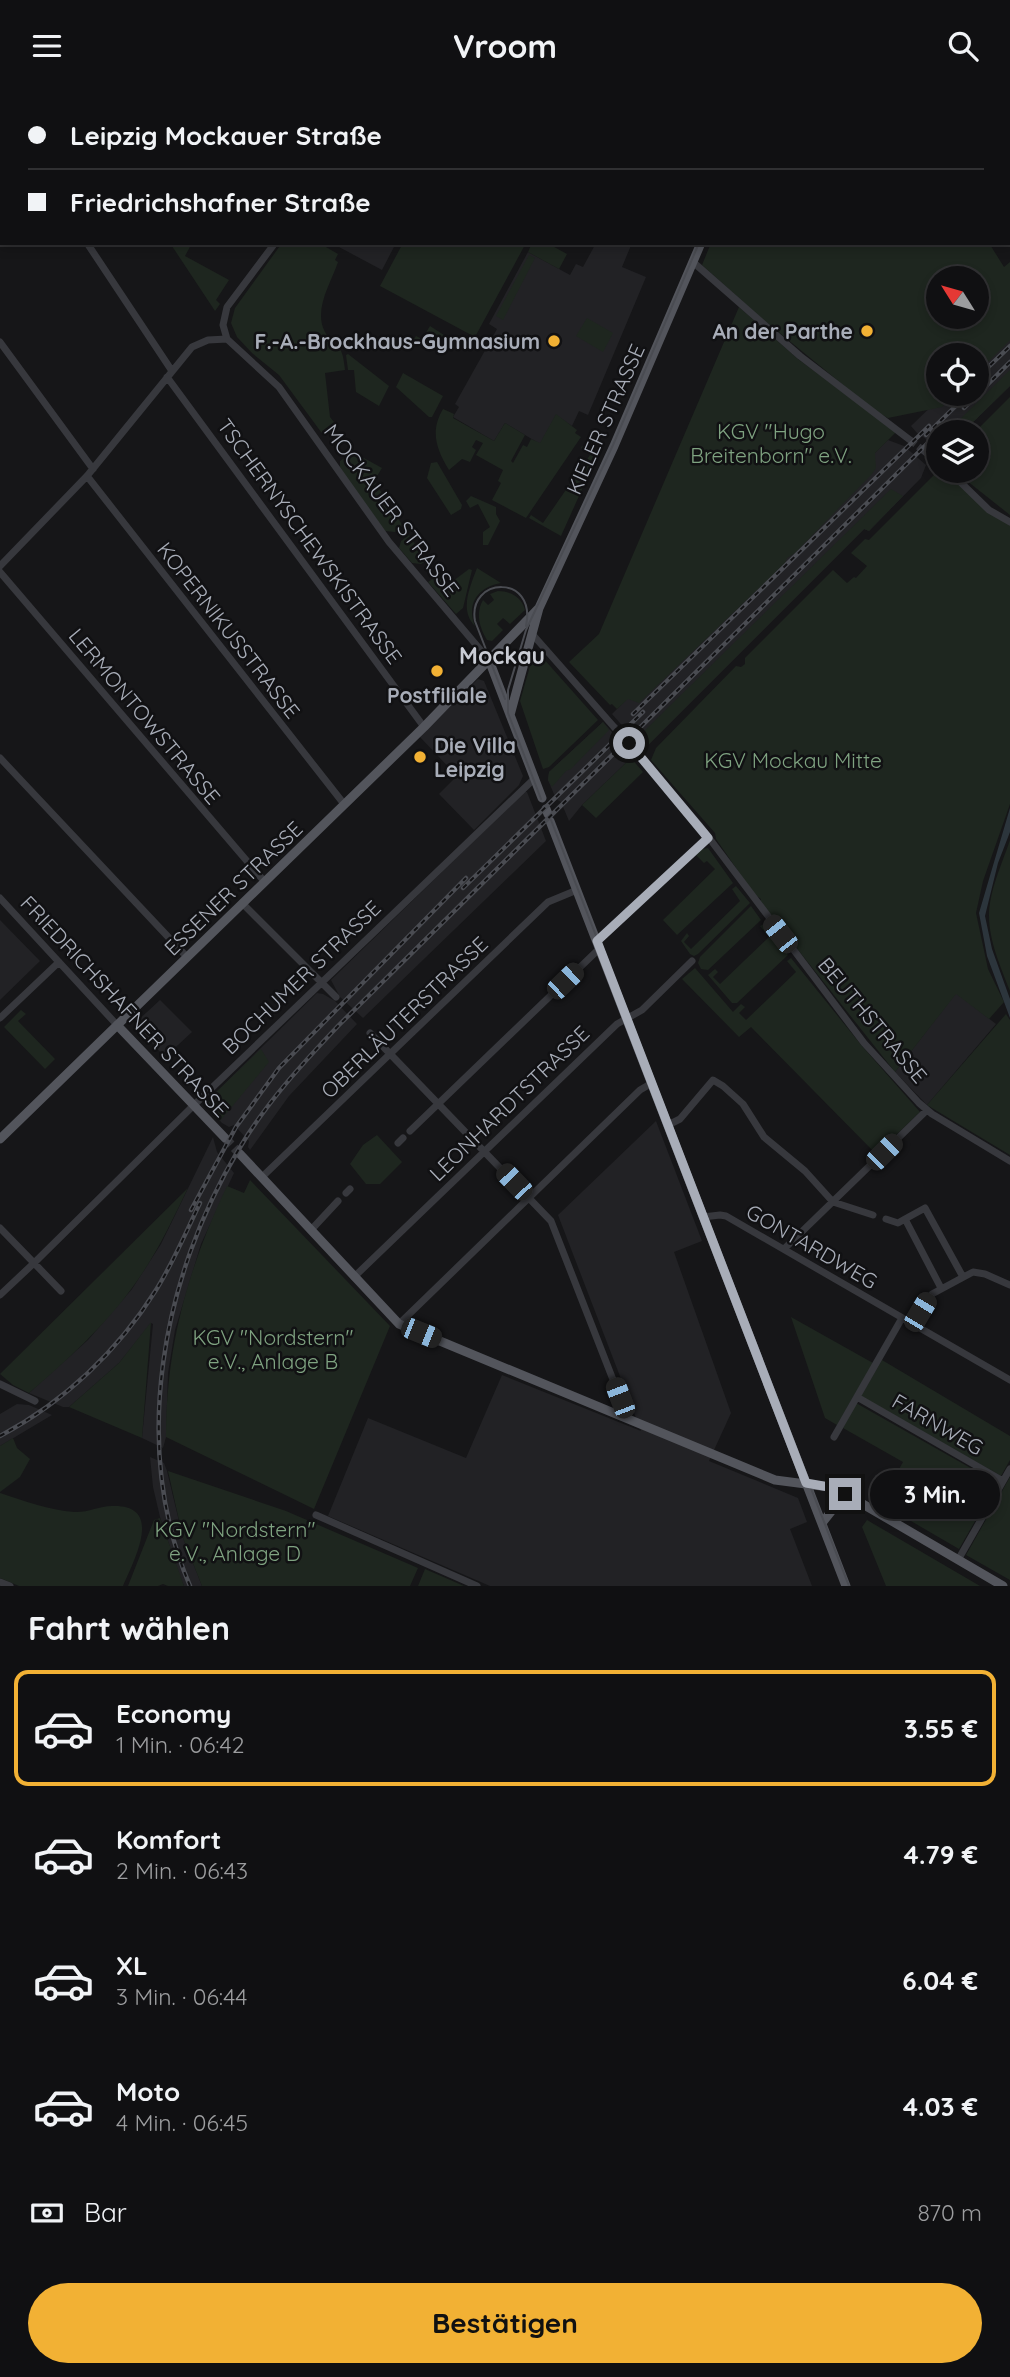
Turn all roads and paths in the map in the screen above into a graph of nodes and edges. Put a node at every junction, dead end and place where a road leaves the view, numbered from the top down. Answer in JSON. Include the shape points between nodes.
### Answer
{"nodes":[{"id":1,"x":88,"y":245,"type":"edge"},
{"id":2,"x":274,"y":245,"type":"edge"},
{"id":3,"x":697,"y":246,"type":"edge"},
{"id":4,"x":693,"y":263,"type":"junction"},
{"id":5,"x":227,"y":339,"type":"junction"},
{"id":6,"x":0,"y":342,"type":"edge"},
{"id":7,"x":170,"y":374,"type":"junction"},
{"id":8,"x":910,"y":440,"type":"tunnel mouth"},
{"id":9,"x":93,"y":469,"type":"junction"},
{"id":10,"x":87,"y":476,"type":"junction"},
{"id":11,"x":961,"y":483,"type":"edge"},
{"id":12,"x":1010,"y":521,"type":"edge"},
{"id":13,"x":1,"y":562,"type":"edge"},
{"id":14,"x":0,"y":572,"type":"edge"},
{"id":15,"x":540,"y":608,"type":"junction"},
{"id":16,"x":533,"y":635,"type":"junction"},
{"id":17,"x":489,"y":660,"type":"junction"},
{"id":18,"x":510,"y":712,"type":"junction"},
{"id":19,"x":424,"y":727,"type":"junction"},
{"id":20,"x":614,"y":727,"type":"tunnel mouth"},
{"id":21,"x":629,"y":743,"type":"tunnel mouth"},
{"id":22,"x":0,"y":758,"type":"edge"},
{"id":23,"x":535,"y":778,"type":"junction"},
{"id":24,"x":542,"y":798,"type":"dead end"},
{"id":25,"x":344,"y":804,"type":"junction"},
{"id":26,"x":548,"y":815,"type":"dead end"},
{"id":27,"x":708,"y":838,"type":"junction"},
{"id":28,"x":264,"y":881,"type":"junction"},
{"id":29,"x":577,"y":890,"type":"junction"},
{"id":30,"x":0,"y":898,"type":"edge"},
{"id":31,"x":242,"y":903,"type":"junction"},
{"id":32,"x":598,"y":945,"type":"junction"},
{"id":33,"x":187,"y":957,"type":"junction"},
{"id":34,"x":692,"y":961,"type":"dead end"},
{"id":35,"x":59,"y":962,"type":"junction"},
{"id":36,"x":321,"y":983,"type":"junction"},
{"id":37,"x":336,"y":997,"type":"dead end"},
{"id":38,"x":0,"y":1018,"type":"edge"},
{"id":39,"x":627,"y":1018,"type":"junction"},
{"id":40,"x":117,"y":1025,"type":"junction"},
{"id":41,"x":370,"y":1033,"type":"dead end"},
{"id":42,"x":391,"y":1054,"type":"junction"},
{"id":43,"x":652,"y":1083,"type":"junction"},
{"id":44,"x":438,"y":1103,"type":"junction"},
{"id":45,"x":194,"y":1105,"type":"junction"},
{"id":46,"x":926,"y":1111,"type":"junction"},
{"id":47,"x":668,"y":1125,"type":"junction"},
{"id":48,"x":410,"y":1131,"type":"dead end"},
{"id":49,"x":225,"y":1138,"type":"tunnel mouth"},
{"id":50,"x":0,"y":1139,"type":"edge"},
{"id":51,"x":484,"y":1151,"type":"junction"},
{"id":52,"x":240,"y":1154,"type":"tunnel mouth"},
{"id":53,"x":1010,"y":1161,"type":"edge"},
{"id":54,"x":262,"y":1177,"type":"junction"},
{"id":55,"x":530,"y":1198,"type":"junction"},
{"id":56,"x":338,"y":1201,"type":"dead end"},
{"id":57,"x":833,"y":1202,"type":"junction"},
{"id":58,"x":873,"y":1215,"type":"dead end"},
{"id":59,"x":703,"y":1217,"type":"junction"},
{"id":60,"x":886,"y":1219,"type":"dead end"},
{"id":61,"x":905,"y":1219,"type":"junction"},
{"id":62,"x":0,"y":1228,"type":"edge"},
{"id":63,"x":311,"y":1230,"type":"junction"},
{"id":64,"x":784,"y":1249,"type":"junction"},
{"id":65,"x":34,"y":1263,"type":"junction"},
{"id":66,"x":355,"y":1277,"type":"junction"},
{"id":67,"x":963,"y":1277,"type":"junction"},
{"id":68,"x":1009,"y":1282,"type":"edge"},
{"id":69,"x":941,"y":1288,"type":"junction"},
{"id":70,"x":61,"y":1291,"type":"dead end"},
{"id":71,"x":0,"y":1295,"type":"edge"},
{"id":72,"x":902,"y":1318,"type":"junction"},
{"id":73,"x":399,"y":1324,"type":"junction"},
{"id":74,"x":913,"y":1324,"type":"junction"},
{"id":75,"x":1010,"y":1380,"type":"edge"},
{"id":76,"x":0,"y":1384,"type":"edge"},
{"id":77,"x":857,"y":1397,"type":"junction"},
{"id":78,"x":35,"y":1401,"type":"dead end"},
{"id":79,"x":628,"y":1418,"type":"junction"},
{"id":80,"x":834,"y":1437,"type":"dead end"},
{"id":81,"x":1010,"y":1469,"type":"edge"},
{"id":82,"x":1003,"y":1481,"type":"junction"},
{"id":83,"x":806,"y":1483,"type":"junction"},
{"id":84,"x":845,"y":1494,"type":"junction"},
{"id":85,"x":316,"y":1515,"type":"dead end"},
{"id":86,"x":822,"y":1523,"type":"junction"},
{"id":87,"x":958,"y":1560,"type":"junction"},
{"id":88,"x":0,"y":1582,"type":"edge"},
{"id":89,"x":10,"y":1586,"type":"edge"},
{"id":90,"x":477,"y":1586,"type":"edge"},
{"id":91,"x":846,"y":1586,"type":"edge"},
{"id":92,"x":1003,"y":1586,"type":"edge"}],
"edges":[{"from":1,"to":7,"type":"street","name":"TSCHERNYSCHEWSKISTRASSE"},
{"from":2,"to":5,"type":"street","via":[[227,307],[223,325]]},
{"from":3,"to":4,"type":"main road","name":"KIELER STRASSE"},
{"from":4,"to":8,"type":"street","via":[[800,356]]},
{"from":4,"to":15,"type":"main road","name":"KIELER STRASSE"},
{"from":5,"to":7,"type":"street","via":[[192,347]]},
{"from":5,"to":17,"type":"street","name":"MOCKAUER STRASSE","via":[[279,387],[389,542]]},
{"from":6,"to":9,"type":"street"},
{"from":7,"to":9,"type":"street"},
{"from":7,"to":19,"type":"street","name":"TSCHERNYSCHEWSKISTRASSE"},
{"from":9,"to":10,"type":"street"},
{"from":10,"to":13,"type":"street"},
{"from":10,"to":25,"type":"street","name":"KOPERNIKUSSTRASSE"},
{"from":11,"to":12,"type":"street","via":[[989,510]]},
{"from":14,"to":28,"type":"street","name":"LERMONTOWSTRASSE"},
{"from":15,"to":16,"type":"main road","name":"KIELER STRASSE"},
{"from":15,"to":17,"type":"main road","name":"KIELER STRASSE"},
{"from":16,"to":18,"type":"main road","name":"KIELER STRASSE"},
{"from":16,"to":20,"type":"street"},
{"from":17,"to":18,"type":"main road","name":"MOCKAUER STRASSE"},
{"from":17,"to":19,"type":"main road","name":"ESSENER STRASSE"},
{"from":18,"to":23,"type":"main road","name":"MOCKAUER STRASSE"},
{"from":19,"to":25,"type":"main road","name":"ESSENER STRASSE"},
{"from":21,"to":27,"type":"street","name":"BEUTHSTRASSE"},
{"from":22,"to":33,"type":"street"},
{"from":23,"to":24,"type":"main road","name":"MOCKAUER STRASSE"},
{"from":23,"to":36,"type":"street","name":"BOCHUMER STRASSE"},
{"from":25,"to":28,"type":"main road","name":"ESSENER STRASSE"},
{"from":26,"to":29,"type":"main road"},
{"from":27,"to":32,"type":"street"},
{"from":27,"to":46,"type":"street","name":"BEUTHSTRASSE","via":[[864,1043]]},
{"from":28,"to":31,"type":"main road","name":"ESSENER STRASSE"},
{"from":29,"to":32,"type":"main road"},
{"from":29,"to":42,"type":"street","name":"OBERLÄUTERSTRASSE","via":[[548,902]]},
{"from":30,"to":35,"type":"street","name":"FRIEDRICHSHAFNER STRASSE"},
{"from":31,"to":33,"type":"main road","name":"ESSENER STRASSE"},
{"from":31,"to":36,"type":"street"},
{"from":32,"to":39,"type":"main road"},
{"from":32,"to":44,"type":"street"},
{"from":33,"to":40,"type":"main road","name":"ESSENER STRASSE"},
{"from":34,"to":39,"type":"street","name":"LEONHARDTSTRASSE","via":[[642,1010]]},
{"from":35,"to":38,"type":"street"},
{"from":35,"to":40,"type":"street","name":"FRIEDRICHSHAFNER STRASSE"},
{"from":36,"to":37,"type":"street"},
{"from":36,"to":45,"type":"street","name":"BOCHUMER STRASSE"},
{"from":39,"to":43,"type":"main road"},
{"from":39,"to":51,"type":"street","name":"LEONHARDTSTRASSE"},
{"from":40,"to":45,"type":"main road","name":"FRIEDRICHSHAFNER STRASSE"},
{"from":40,"to":50,"type":"main road","name":"ESSENER STRASSE"},
{"from":41,"to":42,"type":"street"},
{"from":42,"to":44,"type":"street"},
{"from":42,"to":54,"type":"street","name":"OBERLÄUTERSTRASSE"},
{"from":43,"to":47,"type":"main road"},
{"from":43,"to":55,"type":"street"},
{"from":44,"to":48,"type":"street"},
{"from":44,"to":51,"type":"street"},
{"from":45,"to":49,"type":"main road","name":"FRIEDRICHSHAFNER STRASSE"},
{"from":45,"to":65,"type":"street","name":"BOCHUMER STRASSE"},
{"from":46,"to":53,"type":"street","name":"BEUTHSTRASSE"},
{"from":46,"to":57,"type":"street"},
{"from":47,"to":57,"type":"street","via":[[680,1119],[713,1080],[743,1104],[764,1137]]},
{"from":47,"to":59,"type":"main road"},
{"from":51,"to":55,"type":"street"},
{"from":51,"to":66,"type":"street","name":"LEONHARDTSTRASSE"},
{"from":52,"to":54,"type":"main road"},
{"from":54,"to":63,"type":"main road"},
{"from":55,"to":73,"type":"street"},
{"from":55,"to":79,"type":"street","via":[[551,1220]]},
{"from":56,"to":63,"type":"street"},
{"from":57,"to":58,"type":"street"},
{"from":57,"to":64,"type":"street"},
{"from":59,"to":64,"type":"street","name":"GONTARDWEG","via":[[726,1216]]},
{"from":59,"to":83,"type":"main road"},
{"from":60,"to":61,"type":"street","via":[[898,1223]]},
{"from":61,"to":67,"type":"street","via":[[925,1208]]},
{"from":61,"to":69,"type":"street"},
{"from":62,"to":65,"type":"street"},
{"from":63,"to":66,"type":"main road"},
{"from":64,"to":72,"type":"street","name":"GONTARDWEG"},
{"from":65,"to":70,"type":"street"},
{"from":65,"to":71,"type":"street","name":"BOCHUMER STRASSE"},
{"from":66,"to":73,"type":"main road"},
{"from":67,"to":68,"type":"street","via":[[973,1272]]},
{"from":67,"to":69,"type":"street"},
{"from":69,"to":74,"type":"street"},
{"from":72,"to":74,"type":"street","name":"GONTARDWEG"},
{"from":72,"to":77,"type":"street"},
{"from":73,"to":79,"type":"main road"},
{"from":74,"to":75,"type":"street","name":"GONTARDWEG"},
{"from":76,"to":78,"type":"street"},
{"from":77,"to":80,"type":"street"},
{"from":77,"to":82,"type":"street","name":"FARNWEG"},
{"from":79,"to":83,"type":"main road","via":[[775,1480]]},
{"from":81,"to":82,"type":"street"},
{"from":82,"to":87,"type":"street"},
{"from":83,"to":84,"type":"main road"},
{"from":83,"to":86,"type":"main road"},
{"from":84,"to":86,"type":"main road"},
{"from":84,"to":87,"type":"main road"},
{"from":85,"to":90,"type":"street"},
{"from":86,"to":91,"type":"main road"},
{"from":87,"to":92,"type":"main road"},
{"from":88,"to":89,"type":"street"}]}
